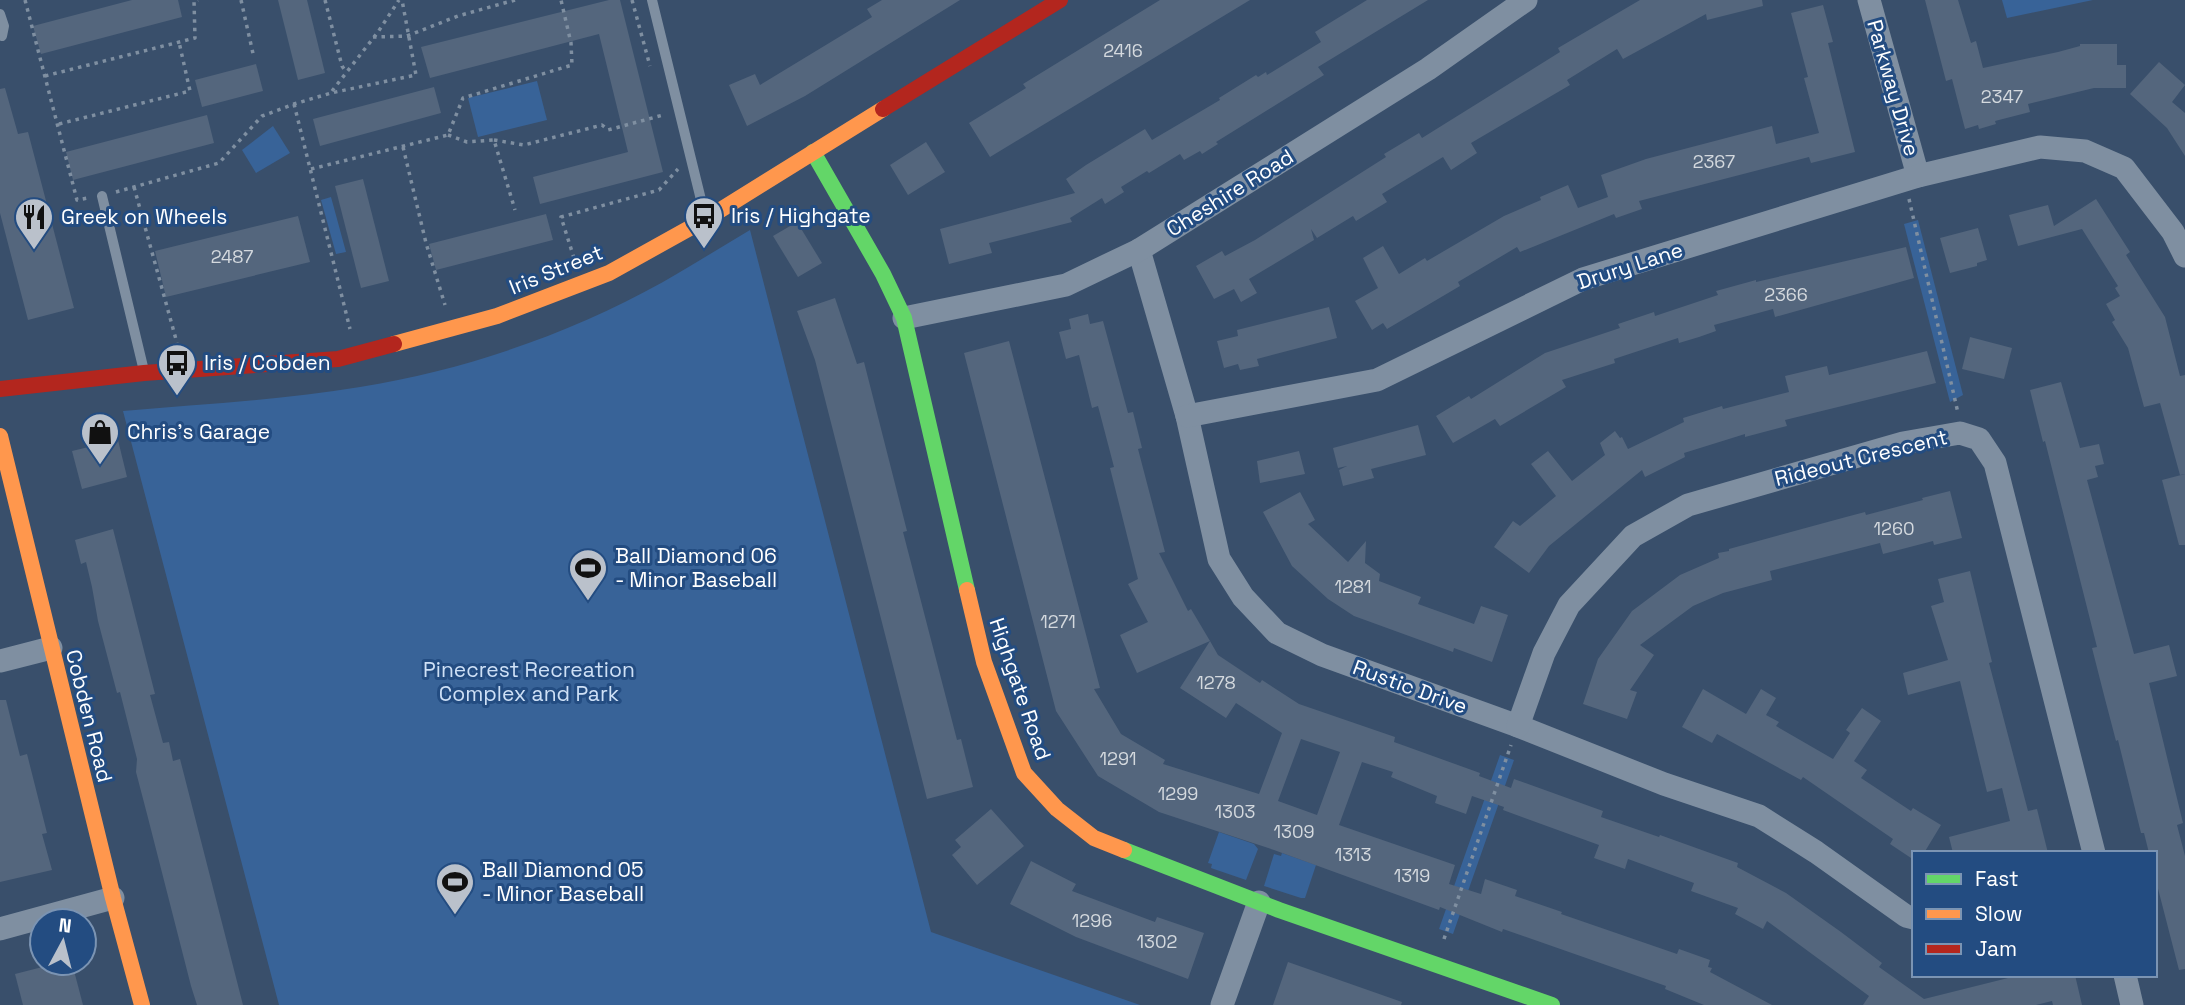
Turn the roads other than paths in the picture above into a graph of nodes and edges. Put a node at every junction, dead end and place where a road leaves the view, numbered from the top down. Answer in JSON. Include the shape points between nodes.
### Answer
{"nodes":[{"id":1,"x":652,"y":0,"type":"edge"},
{"id":2,"x":1060,"y":0,"type":"edge"},
{"id":3,"x":1526,"y":0,"type":"edge"},
{"id":4,"x":1869,"y":0,"type":"edge"},
{"id":5,"x":0,"y":14,"type":"edge"},
{"id":6,"x":2,"y":36,"type":"dead end"},
{"id":7,"x":813,"y":152,"type":"junction"},
{"id":8,"x":1911,"y":178,"type":"junction"},
{"id":9,"x":102,"y":196,"type":"road end"},
{"id":10,"x":706,"y":219,"type":"junction"},
{"id":11,"x":1139,"y":250,"type":"junction"},
{"id":12,"x":2185,"y":256,"type":"edge"},
{"id":13,"x":904,"y":318,"type":"junction"},
{"id":14,"x":144,"y":373,"type":"junction"},
{"id":15,"x":0,"y":389,"type":"edge"},
{"id":16,"x":1186,"y":416,"type":"junction"},
{"id":17,"x":0,"y":436,"type":"edge"},
{"id":18,"x":51,"y":649,"type":"junction"},
{"id":19,"x":0,"y":661,"type":"edge"},
{"id":20,"x":1518,"y":726,"type":"junction"},
{"id":21,"x":2093,"y":851,"type":"edge"},
{"id":22,"x":113,"y":898,"type":"junction"},
{"id":23,"x":1259,"y":902,"type":"junction"},
{"id":24,"x":1912,"y":918,"type":"edge"},
{"id":25,"x":0,"y":929,"type":"edge"},
{"id":26,"x":2125,"y":977,"type":"edge"},
{"id":27,"x":142,"y":1005,"type":"edge"},
{"id":28,"x":1222,"y":1005,"type":"edge"},
{"id":29,"x":1552,"y":1005,"type":"edge"},
{"id":30,"x":2132,"y":1005,"type":"edge"}],
"edges":[{"from":1,"to":10,"type":"lane"},
{"from":2,"to":7,"type":"street","name":"Iris Street"},
{"from":3,"to":11,"type":"street","name":"Cheshire Road","via":[[1428,69]]},
{"from":4,"to":8,"type":"street","name":"Parkway Drive"},
{"from":5,"to":6,"type":"lane"},
{"from":7,"to":10,"type":"street","name":"Iris Street"},
{"from":7,"to":13,"type":"street","name":"Highgate Road"},
{"from":8,"to":12,"type":"street","name":"Drury Lane","via":[[2040,147],[2085,151],[2124,168],[2173,232]]},
{"from":8,"to":16,"type":"street","name":"Drury Lane","via":[[1583,279],[1377,380]]},
{"from":9,"to":14,"type":"lane"},
{"from":10,"to":14,"type":"street","name":"Iris Street","via":[[609,273],[497,316],[338,359]]},
{"from":11,"to":13,"type":"street","name":"Cheshire Road","via":[[1066,285]]},
{"from":11,"to":16,"type":"street","name":"Rustic Drive"},
{"from":13,"to":23,"type":"street","name":"Highgate Road","via":[[984,662],[1024,773],[1057,810],[1094,838]]},
{"from":14,"to":15,"type":"street","name":"Iris Street"},
{"from":16,"to":20,"type":"street","name":"Rustic Drive","via":[[1219,559],[1243,597],[1277,633],[1322,655]]},
{"from":17,"to":18,"type":"street","name":"Cobden Road"},
{"from":18,"to":19,"type":"street"},
{"from":18,"to":22,"type":"street","name":"Cobden Road"},
{"from":20,"to":21,"type":"street","name":"Rideout Crescent","via":[[1544,653],[1569,605],[1633,536],[1688,505],[1903,443],[1960,433],[1979,439],[1995,463]]},
{"from":20,"to":24,"type":"street","name":"Rustic Drive","via":[[1759,816]]},
{"from":22,"to":25,"type":"street"},
{"from":22,"to":27,"type":"street","name":"Cobden Road"},
{"from":23,"to":28,"type":"street"},
{"from":23,"to":29,"type":"street","name":"Highgate Road"},
{"from":26,"to":30,"type":"street"}]}
